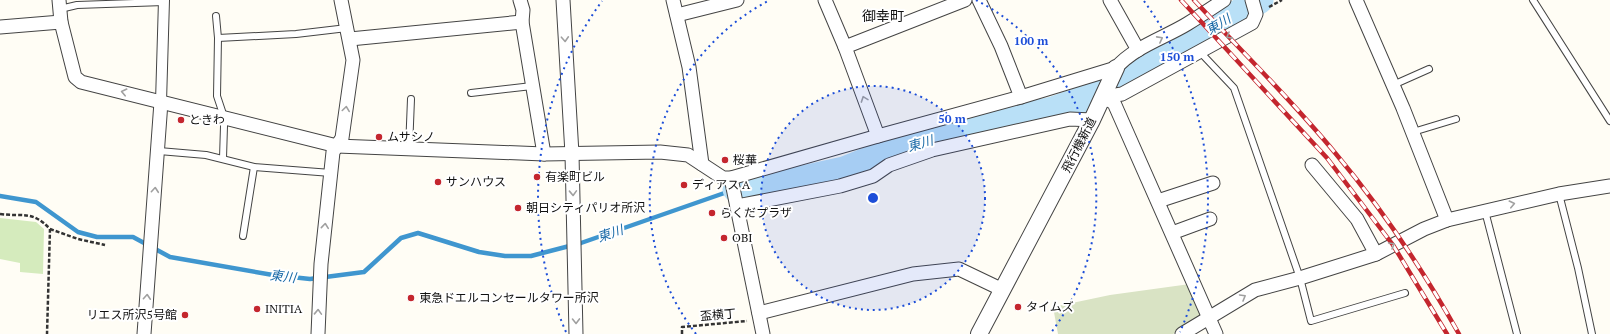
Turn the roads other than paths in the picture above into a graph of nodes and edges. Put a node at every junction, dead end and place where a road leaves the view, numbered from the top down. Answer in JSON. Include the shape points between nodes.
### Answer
{"nodes":[{"id":1,"x":341,"y":0,"type":"edge"},
{"id":2,"x":520,"y":0,"type":"edge"},
{"id":3,"x":563,"y":0,"type":"edge"},
{"id":4,"x":673,"y":0,"type":"edge"},
{"id":5,"x":737,"y":0,"type":"edge"},
{"id":6,"x":825,"y":0,"type":"edge"},
{"id":7,"x":965,"y":0,"type":"edge"},
{"id":8,"x":979,"y":0,"type":"edge"},
{"id":9,"x":1110,"y":0,"type":"edge"},
{"id":10,"x":1356,"y":0,"type":"edge"},
{"id":11,"x":1533,"y":0,"type":"edge"},
{"id":12,"x":164,"y":1,"type":"edge"},
{"id":13,"x":1217,"y":2,"type":"edge"},
{"id":14,"x":1254,"y":6,"type":"edge"},
{"id":15,"x":60,"y":10,"type":"edge"},
{"id":16,"x":677,"y":15,"type":"junction"},
{"id":17,"x":216,"y":16,"type":"dead end"},
{"id":18,"x":522,"y":22,"type":"junction"},
{"id":19,"x":0,"y":27,"type":"edge"},
{"id":20,"x":348,"y":33,"type":"junction"},
{"id":21,"x":218,"y":38,"type":"junction"},
{"id":22,"x":845,"y":48,"type":"junction"},
{"id":23,"x":1138,"y":50,"type":"junction"},
{"id":24,"x":1200,"y":52,"type":"junction"},
{"id":25,"x":1429,"y":69,"type":"dead end"},
{"id":26,"x":1115,"y":70,"type":"junction"},
{"id":27,"x":1393,"y":85,"type":"junction"},
{"id":28,"x":532,"y":86,"type":"junction"},
{"id":29,"x":471,"y":93,"type":"dead end"},
{"id":30,"x":1104,"y":95,"type":"junction"},
{"id":31,"x":1021,"y":97,"type":"junction"},
{"id":32,"x":411,"y":99,"type":"dead end"},
{"id":33,"x":162,"y":102,"type":"junction"},
{"id":34,"x":224,"y":117,"type":"junction"},
{"id":35,"x":1456,"y":119,"type":"dead end"},
{"id":36,"x":1092,"y":120,"type":"junction"},
{"id":37,"x":1610,"y":121,"type":"edge"},
{"id":38,"x":1413,"y":132,"type":"junction"},
{"id":39,"x":878,"y":136,"type":"junction"},
{"id":40,"x":337,"y":146,"type":"junction"},
{"id":41,"x":409,"y":149,"type":"junction"},
{"id":42,"x":159,"y":151,"type":"junction"},
{"id":43,"x":544,"y":154,"type":"junction"},
{"id":44,"x":572,"y":154,"type":"junction"},
{"id":45,"x":223,"y":158,"type":"junction"},
{"id":46,"x":702,"y":164,"type":"junction"},
{"id":47,"x":1312,"y":165,"type":"dead end"},
{"id":48,"x":254,"y":167,"type":"junction"},
{"id":49,"x":331,"y":173,"type":"junction"},
{"id":50,"x":732,"y":180,"type":"junction"},
{"id":51,"x":1213,"y":183,"type":"dead end"},
{"id":52,"x":1610,"y":186,"type":"edge"},
{"id":53,"x":1558,"y":194,"type":"junction"},
{"id":54,"x":736,"y":201,"type":"junction"},
{"id":55,"x":1158,"y":201,"type":"junction"},
{"id":56,"x":1485,"y":211,"type":"junction"},
{"id":57,"x":1210,"y":219,"type":"dead end"},
{"id":58,"x":1447,"y":220,"type":"junction"},
{"id":59,"x":1172,"y":233,"type":"junction"},
{"id":60,"x":243,"y":236,"type":"dead end"},
{"id":61,"x":1376,"y":254,"type":"junction"},
{"id":62,"x":1300,"y":278,"type":"junction"},
{"id":63,"x":1003,"y":290,"type":"junction"},
{"id":64,"x":1405,"y":293,"type":"dead end"},
{"id":65,"x":759,"y":313,"type":"junction"},
{"id":66,"x":1210,"y":317,"type":"junction"},
{"id":67,"x":144,"y":334,"type":"edge"},
{"id":68,"x":318,"y":334,"type":"edge"},
{"id":69,"x":576,"y":334,"type":"edge"},
{"id":70,"x":763,"y":334,"type":"edge"},
{"id":71,"x":979,"y":334,"type":"edge"},
{"id":72,"x":1182,"y":334,"type":"edge"},
{"id":73,"x":1216,"y":334,"type":"edge"},
{"id":74,"x":1517,"y":334,"type":"edge"},
{"id":75,"x":1592,"y":334,"type":"edge"}],
"edges":[{"from":1,"to":20,"type":"street"},
{"from":2,"to":18,"type":"street","via":[[523,10]]},
{"from":3,"to":44,"type":"street","one_way":true},
{"from":4,"to":16,"type":"street"},
{"from":5,"to":16,"type":"street"},
{"from":6,"to":22,"type":"street"},
{"from":7,"to":22,"type":"street"},
{"from":8,"to":31,"type":"street"},
{"from":9,"to":23,"type":"street"},
{"from":10,"to":27,"type":"street"},
{"from":11,"to":37,"type":"lane"},
{"from":12,"to":15,"type":"lane","via":[[77,5]]},
{"from":12,"to":33,"type":"street"},
{"from":23,"to":13,"type":"street","name":"飛行機新道","one_way":true,"via":[[1187,24]]},
{"from":14,"to":24,"type":"street","one_way":true,"via":[[1255,18],[1252,23]]},
{"from":15,"to":19,"type":"street"},
{"from":33,"to":15,"type":"street","one_way":true,"via":[[81,82],[75,77]]},
{"from":16,"to":46,"type":"street","via":[[689,67]]},
{"from":17,"to":21,"type":"lane"},
{"from":18,"to":20,"type":"street"},
{"from":18,"to":28,"type":"street"},
{"from":20,"to":21,"type":"lane"},
{"from":40,"to":20,"type":"street","one_way":true,"via":[[342,138],[353,60]]},
{"from":21,"to":34,"type":"lane","via":[[217,96]]},
{"from":39,"to":22,"type":"street","one_way":true},
{"from":23,"to":26,"type":"street","name":"飛行機新道"},
{"from":24,"to":30,"type":"street","via":[[1122,94]]},
{"from":24,"to":62,"type":"lane","via":[[1234,88]]},
{"from":25,"to":27,"type":"lane"},
{"from":26,"to":30,"type":"street","name":"飛行機新道"},
{"from":26,"to":31,"type":"street"},
{"from":27,"to":38,"type":"street"},
{"from":28,"to":29,"type":"lane"},
{"from":28,"to":43,"type":"street"},
{"from":30,"to":36,"type":"street","name":"飛行機新道"},
{"from":30,"to":55,"type":"street","via":[[1114,103]]},
{"from":31,"to":39,"type":"street"},
{"from":32,"to":41,"type":"lane"},
{"from":33,"to":34,"type":"street"},
{"from":33,"to":42,"type":"street"},
{"from":34,"to":40,"type":"street"},
{"from":34,"to":45,"type":"lane"},
{"from":35,"to":38,"type":"lane"},
{"from":36,"to":54,"type":"street","via":[[1070,119],[932,150],[889,165],[873,176],[840,186]]},
{"from":36,"to":63,"type":"street","name":"飛行機新道"},
{"from":38,"to":58,"type":"street"},
{"from":39,"to":50,"type":"street"},
{"from":40,"to":41,"type":"street"},
{"from":40,"to":49,"type":"street","via":[[333,152]]},
{"from":41,"to":43,"type":"street"},
{"from":42,"to":45,"type":"lane","via":[[206,154]]},
{"from":67,"to":42,"type":"street","one_way":true},
{"from":43,"to":44,"type":"street"},
{"from":44,"to":46,"type":"street","via":[[660,152],[688,155]]},
{"from":44,"to":69,"type":"street","one_way":true},
{"from":45,"to":48,"type":"lane"},
{"from":46,"to":50,"type":"street","via":[[723,178]]},
{"from":47,"to":61,"type":"street","via":[[1357,219]]},
{"from":48,"to":49,"type":"lane"},
{"from":48,"to":60,"type":"lane"},
{"from":68,"to":49,"type":"street","one_way":true,"via":[[321,264]]},
{"from":50,"to":54,"type":"street"},
{"from":51,"to":55,"type":"street"},
{"from":52,"to":53,"type":"street"},
{"from":56,"to":53,"type":"street","one_way":true},
{"from":53,"to":75,"type":"lane"},
{"from":54,"to":65,"type":"street"},
{"from":55,"to":59,"type":"street"},
{"from":56,"to":58,"type":"street"},
{"from":56,"to":74,"type":"lane"},
{"from":57,"to":59,"type":"street"},
{"from":61,"to":58,"type":"street","one_way":true,"via":[[1410,235]]},
{"from":59,"to":66,"type":"street"},
{"from":61,"to":62,"type":"street"},
{"from":62,"to":64,"type":"lane","via":[[1311,322]]},
{"from":66,"to":62,"type":"street","one_way":true,"via":[[1255,290]]},
{"from":63,"to":65,"type":"street","via":[[959,270],[914,274]]},
{"from":63,"to":71,"type":"street","name":"飛行機新道"},
{"from":65,"to":70,"type":"street"},
{"from":66,"to":72,"type":"street"},
{"from":66,"to":73,"type":"street"}]}
